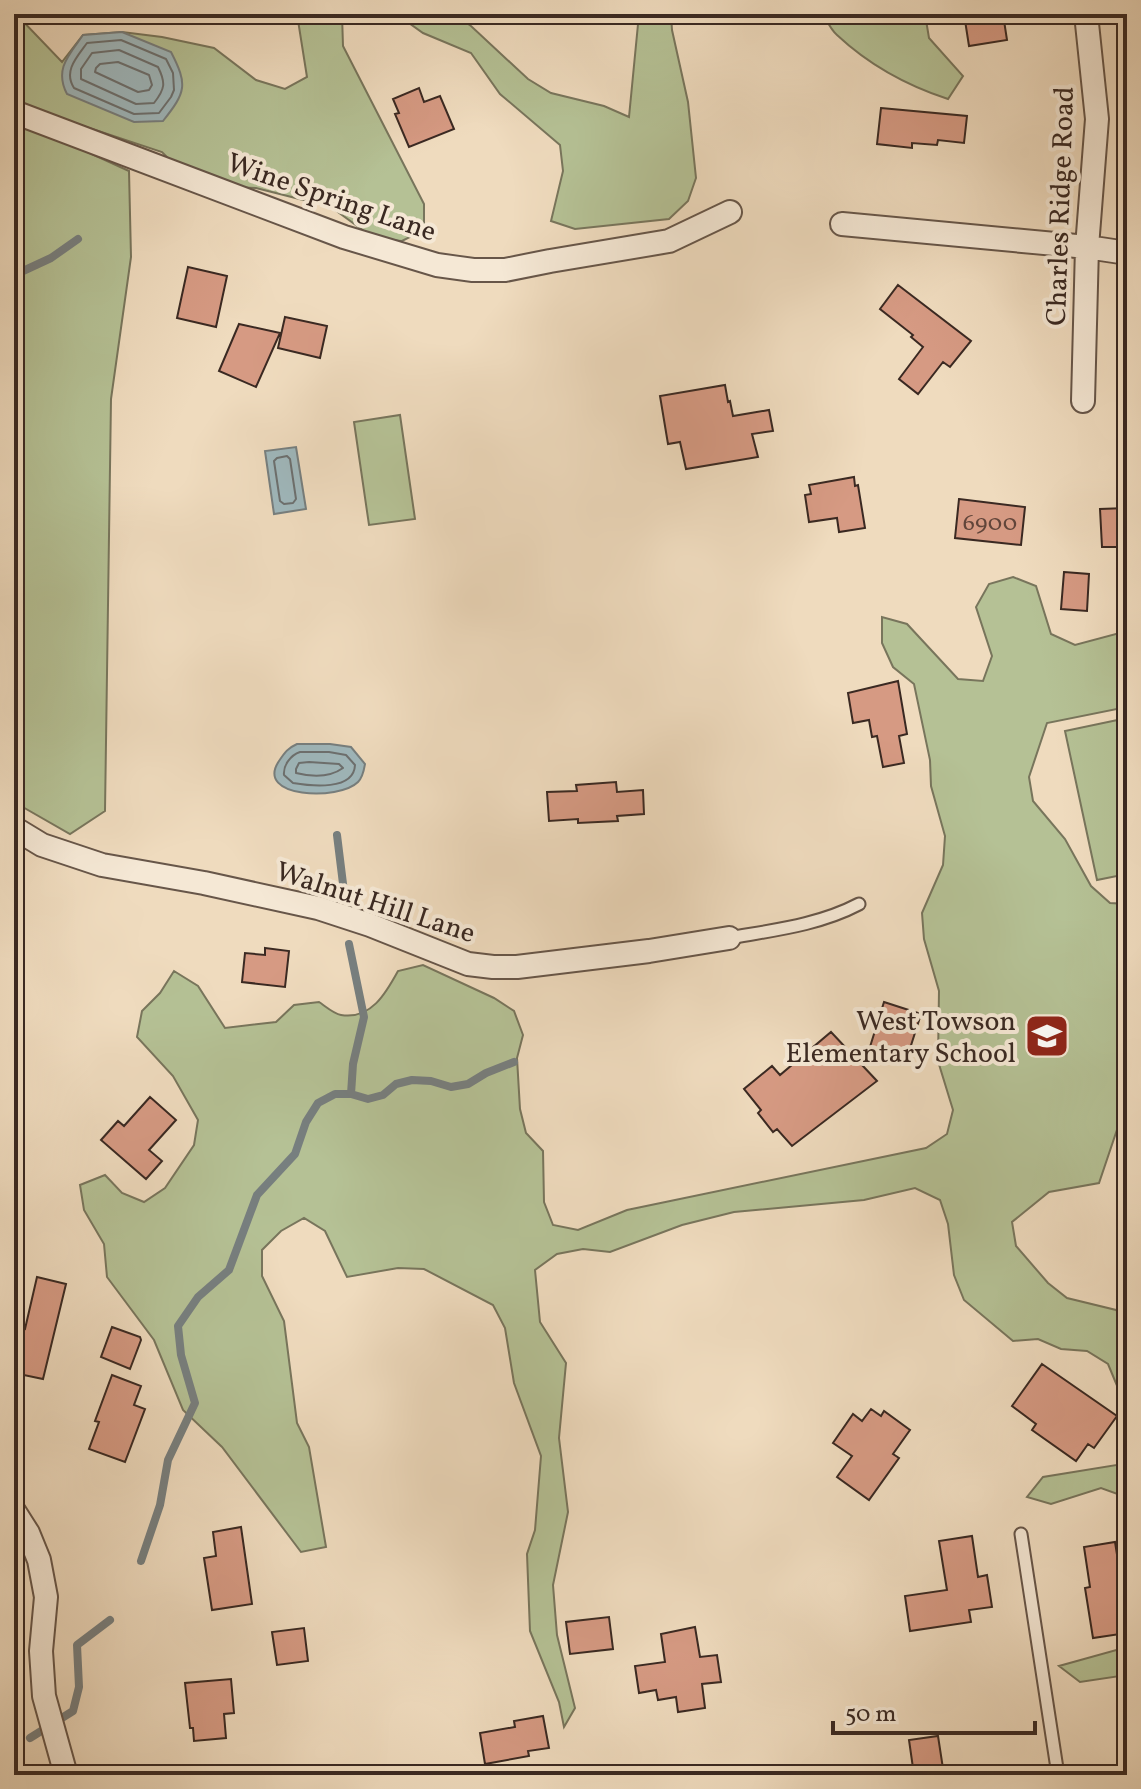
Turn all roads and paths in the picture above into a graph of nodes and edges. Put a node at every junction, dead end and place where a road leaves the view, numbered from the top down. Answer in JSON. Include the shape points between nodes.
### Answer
{"nodes":[{"id":1,"x":1086,"y":14,"type":"edge"},
{"id":2,"x":14,"y":112,"type":"edge"},
{"id":3,"x":730,"y":212,"type":"dead end"},
{"id":4,"x":842,"y":224,"type":"dead end"},
{"id":5,"x":1087,"y":247,"type":"junction"},
{"id":6,"x":1127,"y":253,"type":"edge"},
{"id":7,"x":1083,"y":401,"type":"dead end"},
{"id":8,"x":14,"y":828,"type":"edge"},
{"id":9,"x":859,"y":904,"type":"dead end"},
{"id":10,"x":729,"y":938,"type":"joint"},
{"id":11,"x":14,"y":1511,"type":"edge"},
{"id":12,"x":1021,"y":1534,"type":"dead end"},
{"id":13,"x":66,"y":1775,"type":"edge"},
{"id":14,"x":1058,"y":1775,"type":"edge"}],
"edges":[{"from":1,"to":5,"type":"street","name":"Charles Ridge Road","via":[[1097,119]]},
{"from":2,"to":3,"type":"street","name":"Wine Spring Lane","via":[[344,237],[437,265],[505,270],[669,241]]},
{"from":4,"to":5,"type":"street"},
{"from":5,"to":6,"type":"street"},
{"from":5,"to":7,"type":"street","name":"Charles Ridge Road"},
{"from":8,"to":10,"type":"street","name":"Walnut Hill Lane","via":[[42,845],[102,865],[318,908],[468,964],[517,967]]},
{"from":9,"to":10,"type":"lane","via":[[805,925]]},
{"from":11,"to":13,"type":"street","via":[[42,1572],[44,1696]]},
{"from":12,"to":14,"type":"lane"}]}
